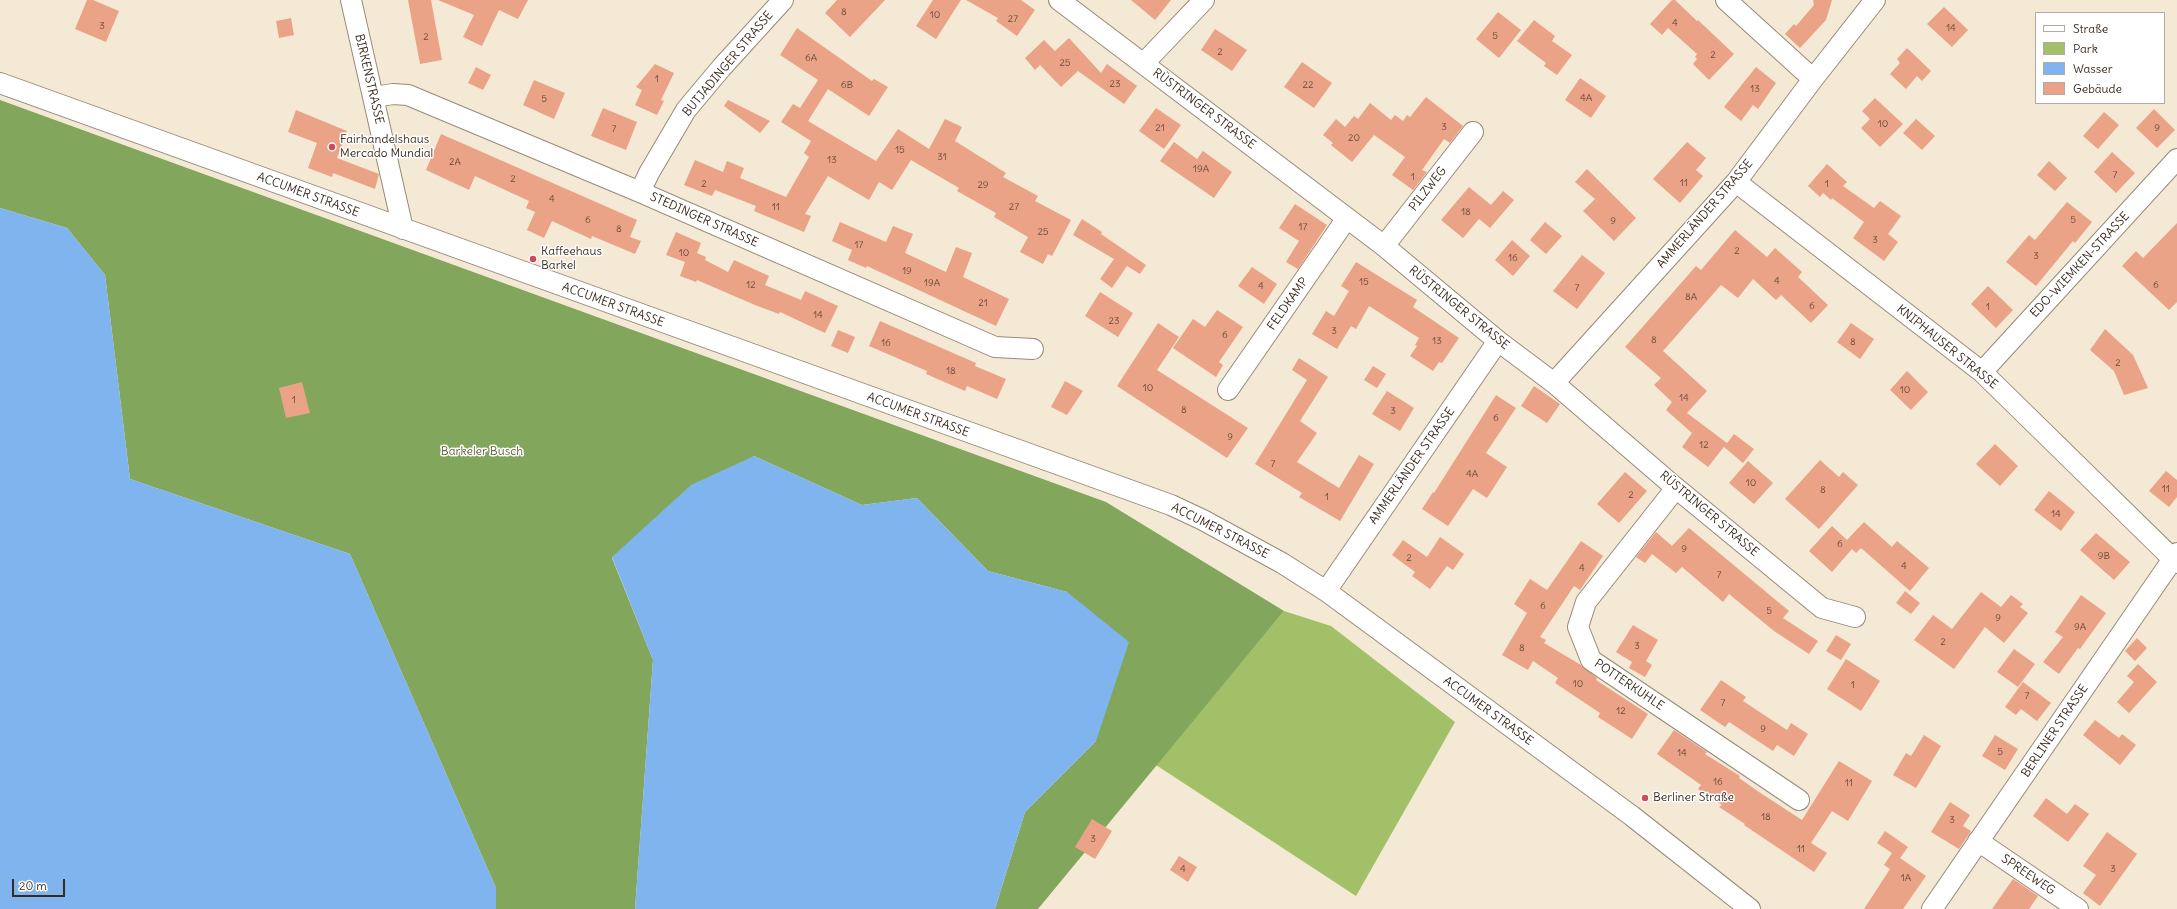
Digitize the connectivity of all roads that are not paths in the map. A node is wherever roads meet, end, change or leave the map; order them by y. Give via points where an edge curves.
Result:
1 (351, 0) edge
2 (783, 0) edge
3 (1059, 0) edge
4 (1204, 0) edge
5 (1726, 0) edge
6 (1875, 0) edge
7 (1144, 63) junction
8 (1813, 79) junction
9 (0, 83) edge
10 (374, 98) junction
11 (1473, 132) dead end
12 (2177, 159) edge
13 (1736, 182) junction
14 (640, 192) junction
15 (1347, 218) junction
16 (403, 229) junction
17 (1384, 246) junction
18 (1498, 341) junction
19 (1033, 349) dead end
20 (1982, 372) junction
21 (1554, 383) junction
22 (1228, 390) dead end
23 (1676, 488) junction
24 (2176, 558) edge
25 (1326, 592) junction
26 (1854, 618) dead end
27 (1799, 800) dead end
28 (1978, 841) junction
29 (1750, 909) edge
30 (1932, 909) edge
31 (2078, 909) edge

1 - 10 street, BIRKENSTRASSE
2 - 14 street, BUTJADINGER STRASSE via 686,110
3 - 7 street, RÜSTRINGER STRASSE
4 - 7 street
5 - 8 street
6 - 8 street, AMMERLÄNDER STRASSE
7 - 15 street, RÜSTRINGER STRASSE
8 - 13 street, AMMERLÄNDER STRASSE
9 - 16 street, ACCUMER STRASSE
10 - 14 street, STEDINGER STRASSE via 393,94 408,95
10 - 16 street, BIRKENSTRASSE
11 - 17 street, PILZWEG
12 - 20 street, EDO-WIEMKEN-STRASSE
13 - 20 street, KNIPHAUSER STRASSE
13 - 21 street, AMMERLÄNDER STRASSE
14 - 19 street, STEDINGER STRASSE via 995,347
15 - 17 street, RÜSTRINGER STRASSE
15 - 22 street, FELDKAMP
16 - 25 street, ACCUMER STRASSE via 1171,505 1230,533
17 - 18 street, RÜSTRINGER STRASSE
18 - 21 street, RÜSTRINGER STRASSE
18 - 25 street, AMMERLÄNDER STRASSE
20 - 24 street, KNIPHAUSER STRASSE
21 - 23 street, RÜSTRINGER STRASSE
23 - 26 street, RÜSTRINGER STRASSE via 1822,608
23 - 27 street, POTTERKUHLE via 1586,602 1578,627 1591,660
24 - 28 street, BERLINER STRASSE
25 - 29 street, ACCUMER STRASSE via 1632,816
28 - 30 street, BERLINER STRASSE
28 - 31 street, SPREEWEG

